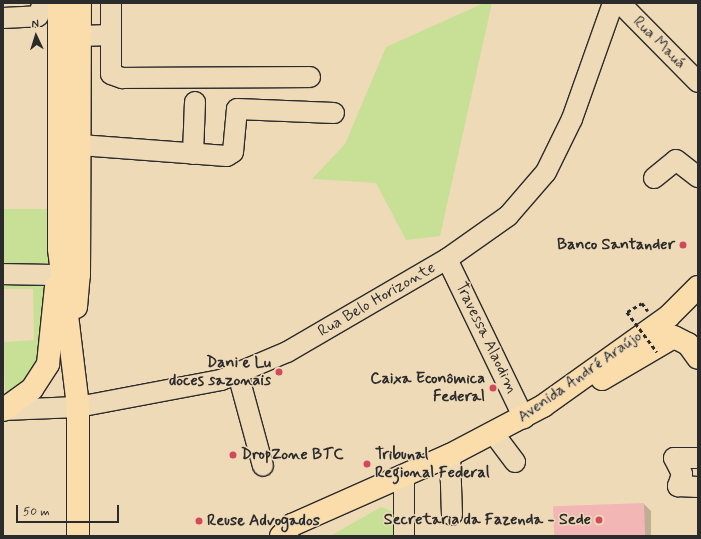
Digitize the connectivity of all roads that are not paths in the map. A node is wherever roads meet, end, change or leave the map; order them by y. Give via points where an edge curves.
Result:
1 (43, 3) edge
2 (59, 3) edge
3 (80, 3) edge
4 (110, 3) edge
5 (613, 3) edge
6 (620, 3) edge
7 (9, 18) edge
8 (111, 35) junction
9 (80, 36) junction
10 (310, 77) dead end
11 (698, 82) edge
12 (195, 102) dead end
13 (334, 113) dead end
14 (80, 145) junction
15 (193, 154) junction
16 (698, 177) edge
17 (654, 178) dead end
18 (59, 249) junction
19 (447, 259) junction
20 (3, 274) edge
21 (57, 275) junction
22 (698, 287) edge
23 (72, 336) junction
24 (698, 358) edge
25 (238, 374) junction
26 (543, 406) junction
27 (78, 407) junction
28 (3, 410) edge
29 (524, 418) junction
30 (494, 434) junction
31 (447, 456) junction
32 (698, 458) edge
33 (515, 462) dead end
34 (263, 466) dead end
35 (404, 475) junction
36 (698, 487) edge
37 (450, 515) dead end
38 (287, 531) edge
39 (78, 536) edge
40 (268, 536) edge
41 (404, 536) edge

1 - 7 street via 38,16
2 - 18 main road
3 - 9 main road
4 - 8 street
5 - 19 street, Rua Belo Horizonte via 572,119 546,172 508,216
6 - 11 street, Rua Mauá
8 - 9 street
8 - 10 street via 111,74 122,78
9 - 14 main road
12 - 15 street
13 - 15 street via 240,108 234,112 230,155
14 - 15 street
14 - 23 main road via 79,275
16 - 17 street via 676,160
18 - 21 main road
18 - 23 main road
19 - 25 street, Rua Belo Horizonte via 287,352
19 - 29 street, Travessa Alaodim
20 - 21 street
21 - 28 main road via 48,364 32,388
22 - 26 main road, Avenida André Araújo via 669,316
23 - 27 main road
24 - 26 main road via 681,339 664,340 582,389
25 - 27 street, Rua Belo Horizonte via 170,392
25 - 34 street
26 - 29 main road, Avenida André Araújo
27 - 28 street, Rua Belo Horizonte
27 - 39 main road
29 - 30 main road, Avenida André Araújo
30 - 31 main road, Avenida André Araújo
30 - 33 street
31 - 35 main road, Avenida André Araújo
31 - 37 street
32 - 36 street via 674,458 682,474 678,486
35 - 38 main road, Avenida André Araújo
35 - 41 street
38 - 40 main road, Avenida André Araújo

